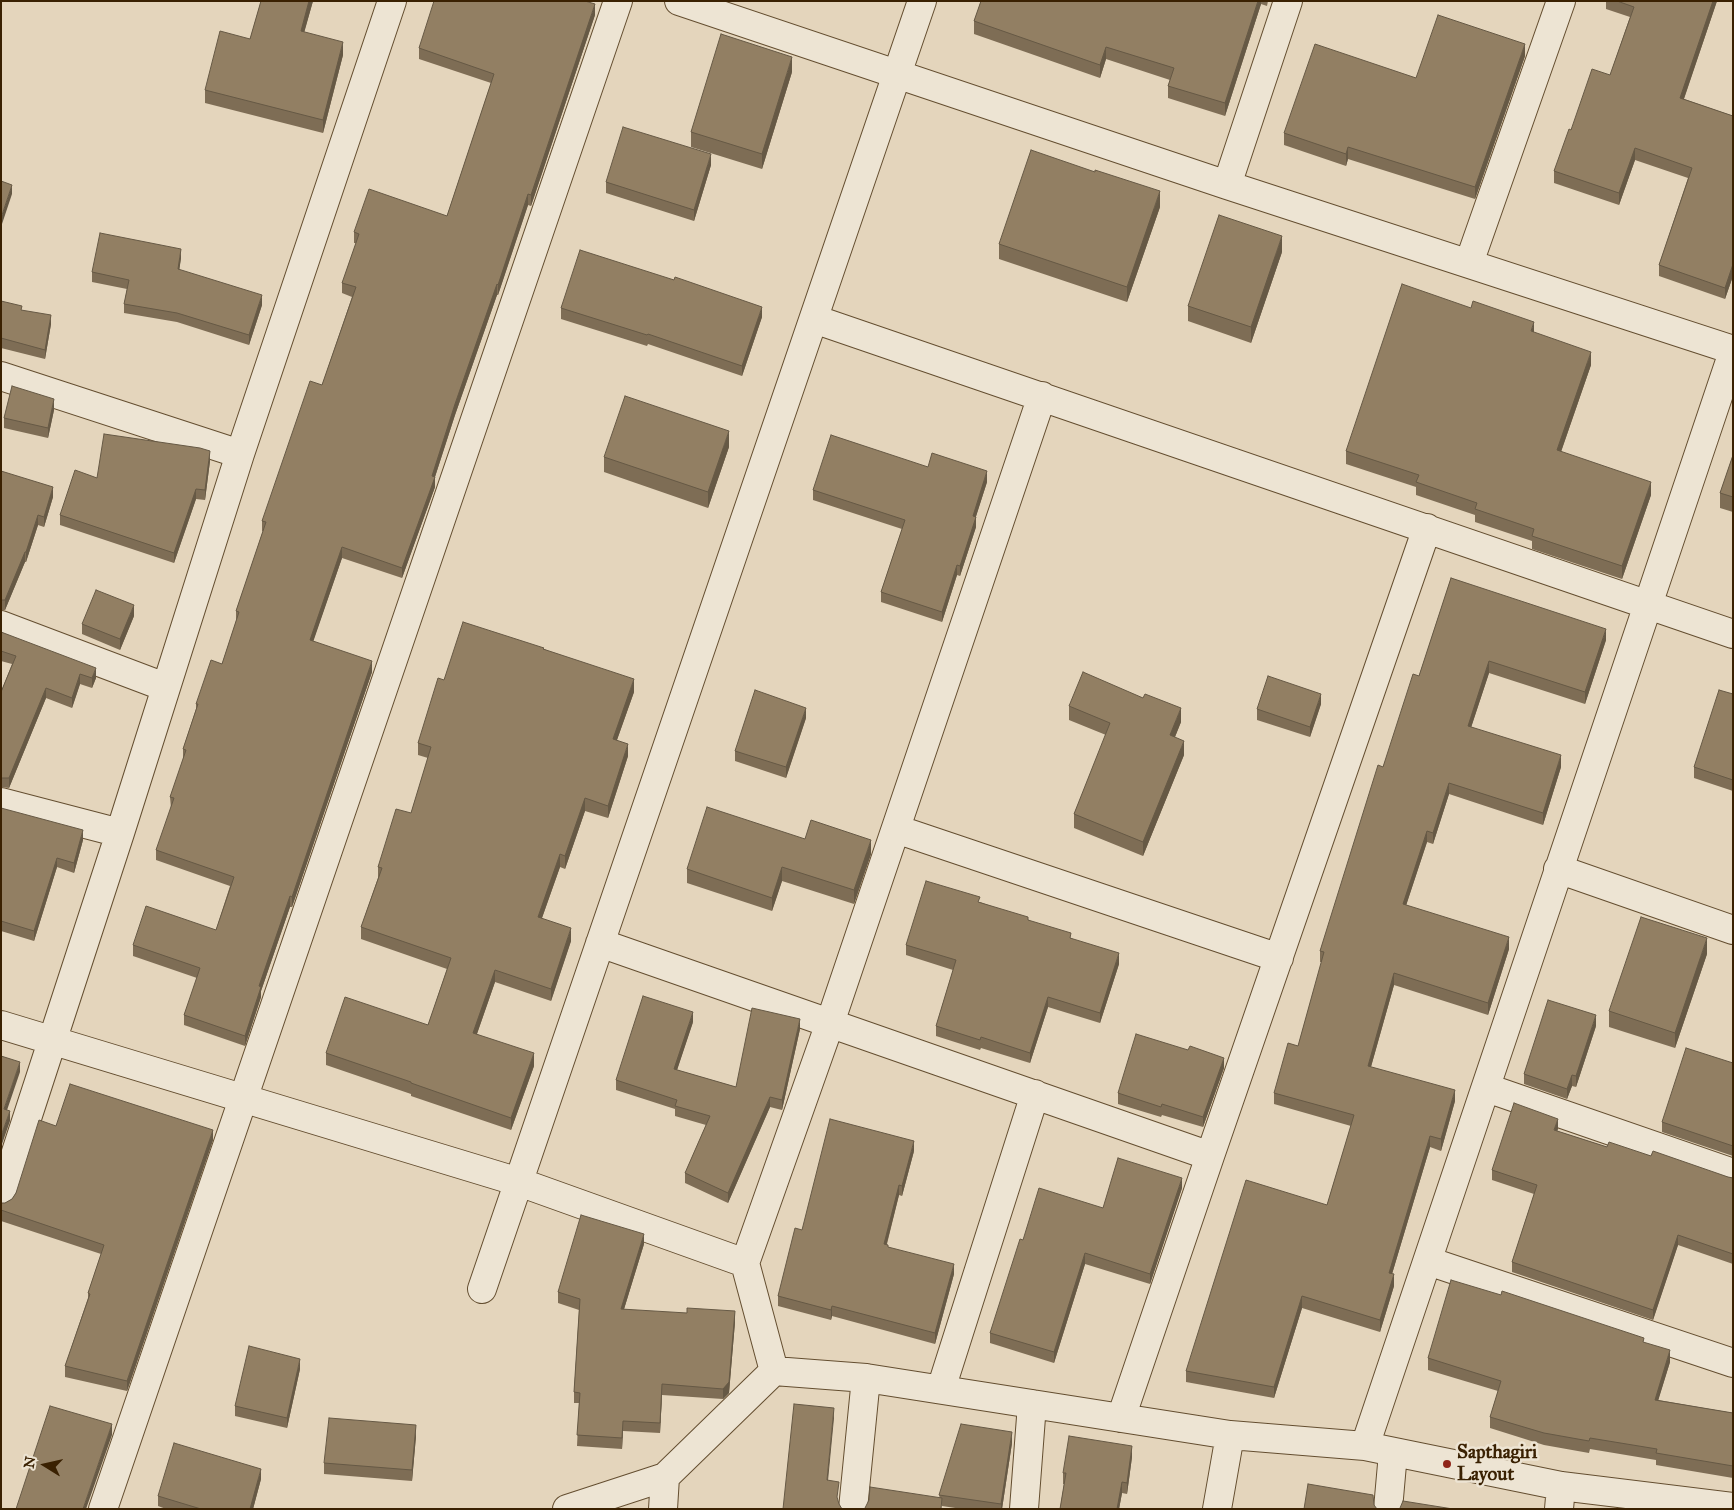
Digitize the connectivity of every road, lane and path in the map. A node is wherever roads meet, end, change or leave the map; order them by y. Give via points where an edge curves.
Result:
1 (392, 1) edge
2 (618, 1) edge
3 (679, 1) edge
4 (922, 1) edge
5 (1288, 1) edge
6 (1561, 1) edge
7 (897, 74) junction
8 (1227, 185) junction
9 (1469, 263) junction
10 (814, 318) junction
11 (1733, 351) edge
12 (1, 376) edge
13 (1042, 396) junction
14 (240, 454) junction
15 (1428, 528) junction
16 (1648, 604) junction
17 (1, 625) edge
18 (1733, 634) edge
19 (165, 687) junction
20 (1, 802) edge
21 (896, 829) junction
22 (120, 833) junction
23 (1558, 869) junction
24 (1733, 930) edge
25 (600, 943) junction
26 (1279, 958) junction
27 (830, 1023) junction
28 (1, 1025) edge
29 (53, 1040) junction
30 (1487, 1088) junction
31 (1035, 1094) junction
32 (243, 1098) junction
33 (1210, 1156) junction
34 (1733, 1173) edge
35 (519, 1182) junction
36 (1, 1198) edge
37 (1428, 1261) junction
38 (746, 1263) junction
39 (482, 1289) dead end
40 (1733, 1363) edge
41 (774, 1371) junction
42 (866, 1378) junction
43 (941, 1390) junction
44 (1032, 1404) junction
45 (1121, 1418) junction
46 (1230, 1435) junction
47 (1365, 1446) junction
48 (1393, 1453) junction
49 (665, 1477) junction
50 (1560, 1498) edge
51 (1733, 1506) edge
52 (103, 1509) edge
53 (567, 1509) edge
54 (663, 1509) edge
55 (853, 1509) edge
56 (1024, 1509) edge
57 (1217, 1509) edge
58 (1388, 1509) edge

1 - 14 street
2 - 32 street
3 - 7 street
4 - 7 street
5 - 8 street
6 - 9 street
7 - 8 street
7 - 10 street
8 - 9 street
9 - 11 street
10 - 13 street
10 - 25 street
11 - 16 street
12 - 14 street
13 - 15 street
13 - 21 street
14 - 19 street
15 - 16 street
15 - 26 street
16 - 18 street
16 - 23 street
17 - 19 street
19 - 22 street
20 - 22 street
21 - 26 street
21 - 27 street
22 - 29 street
23 - 24 street
23 - 30 street
25 - 27 street
25 - 35 street
26 - 33 street
27 - 31 street
27 - 38 street
28 - 29 street
29 - 32 street
29 - 36 street
30 - 34 street
30 - 37 street
31 - 33 street
31 - 43 street
32 - 35 street
32 - 52 street
33 - 45 street
35 - 38 street
35 - 39 street
37 - 40 street
37 - 47 street
38 - 41 street
41 - 42 street
41 - 49 street
42 - 43 street
42 - 55 street
43 - 44 street
44 - 45 street
44 - 56 street
45 - 46 street
46 - 47 street
46 - 57 street
47 - 48 street
48 - 50 street
48 - 58 street
49 - 53 street
49 - 54 street
50 - 51 street

